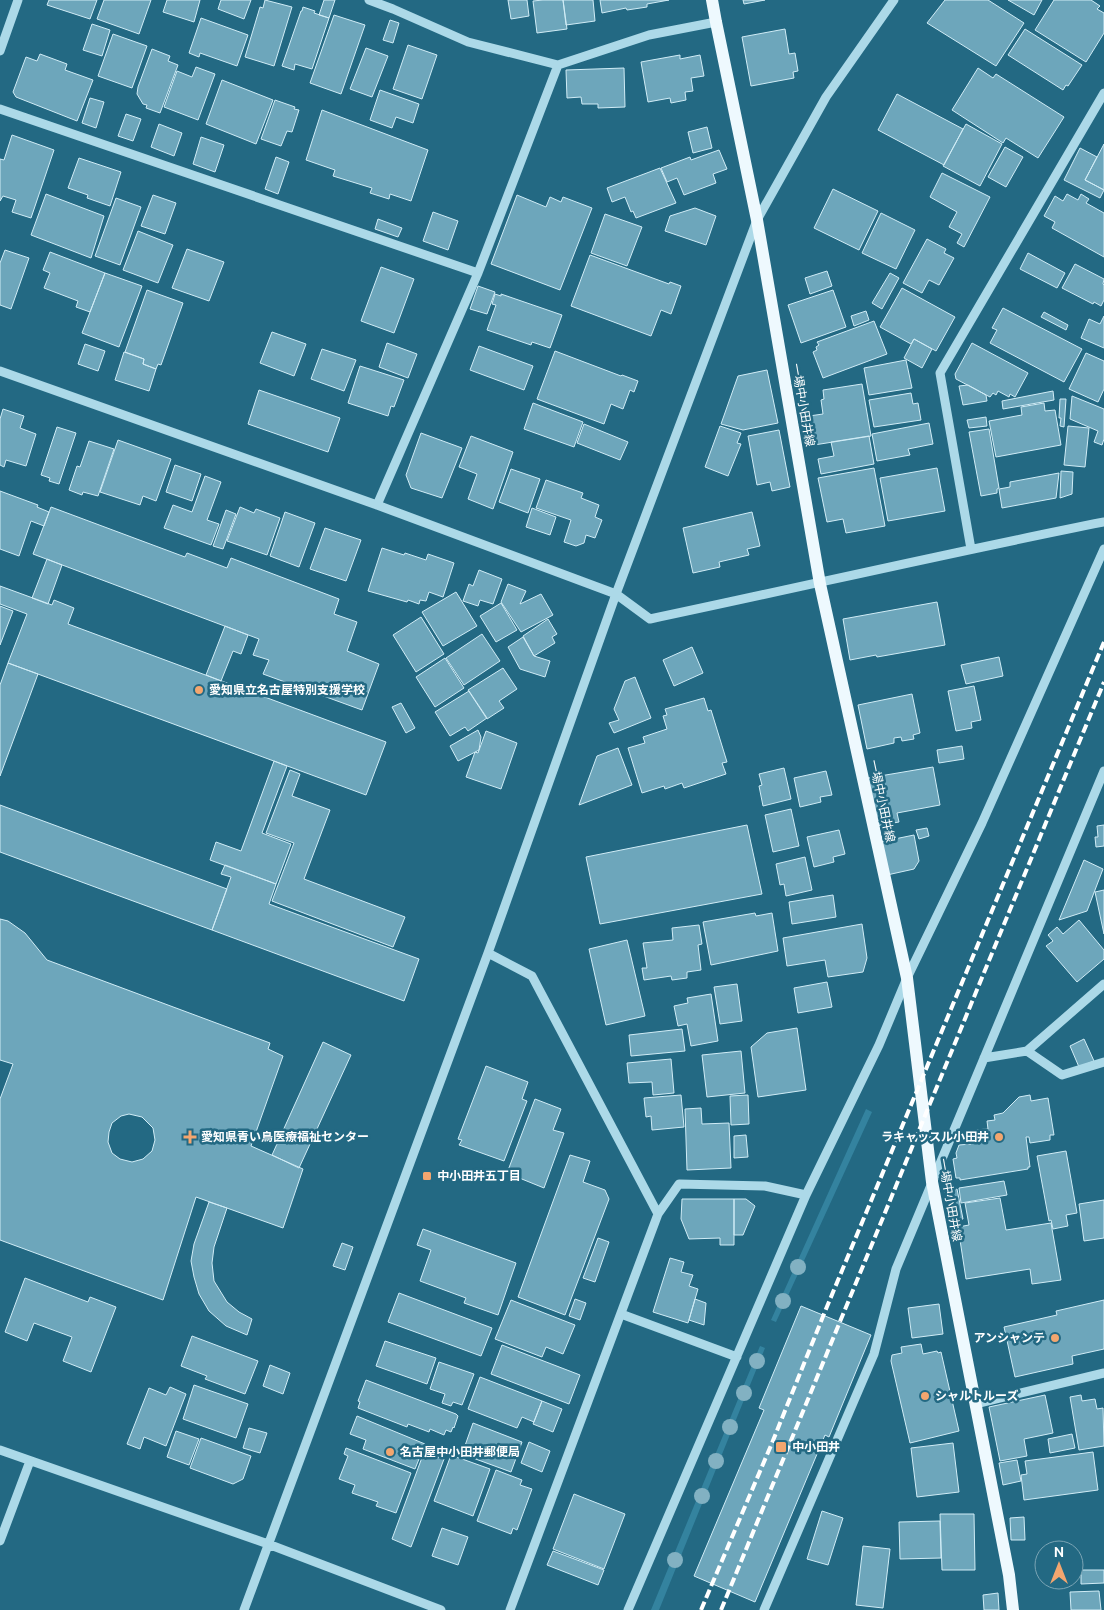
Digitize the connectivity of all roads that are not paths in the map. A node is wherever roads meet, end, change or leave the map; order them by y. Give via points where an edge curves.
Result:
1 (18, 0) edge
2 (369, 0) edge
3 (712, 0) edge
4 (894, 0) edge
5 (393, 4) edge
6 (716, 22) junction
7 (0, 51) edge
8 (558, 64) junction
9 (1104, 94) edge
10 (0, 109) edge
11 (757, 220) junction
12 (478, 272) junction
13 (0, 371) edge
14 (377, 506) junction
15 (1104, 522) edge
16 (971, 549) junction
17 (1104, 549) edge
18 (820, 584) junction
19 (616, 594) junction
20 (1104, 771) edge
21 (488, 953) junction
22 (907, 978) junction
23 (1104, 984) edge
24 (1027, 1051) junction
25 (984, 1058) junction
26 (1104, 1062) edge
27 (932, 1182) junction
28 (806, 1195) junction
29 (658, 1214) junction
30 (621, 1314) junction
31 (737, 1357) junction
32 (1104, 1373) edge
33 (975, 1404) junction
34 (0, 1450) edge
35 (30, 1462) junction
36 (0, 1541) edge
37 (268, 1544) junction
38 (244, 1610) edge
39 (441, 1610) edge
40 (510, 1610) edge
41 (628, 1610) edge
42 (764, 1610) edge
43 (1013, 1610) edge

1 - 7 street
2 - 5 street
3 - 6 main road, 一場中小田井線
4 - 11 street via 826,97
5 - 8 street via 468,42
6 - 8 street via 649,35
6 - 11 main road, 一場中小田井線
8 - 12 street
9 - 16 street via 940,373
10 - 12 street
11 - 18 main road, 一場中小田井線
11 - 19 street
12 - 14 street
13 - 14 street
14 - 19 street
15 - 16 street
16 - 18 street
17 - 22 street via 982,824
18 - 19 street via 650,619
18 - 22 main road, 一場中小田井線
19 - 21 street
20 - 25 street
21 - 29 street via 532,976
21 - 37 street
22 - 27 main road, 一場中小田井線
22 - 28 street
23 - 24 street
24 - 25 street
24 - 26 street via 1062,1075
25 - 27 street
27 - 33 main road, 一場中小田井線
27 - 42 street via 896,1269 874,1354
28 - 29 street via 765,1186 679,1184
28 - 31 street
29 - 30 street
30 - 31 street
30 - 40 street
31 - 41 street
32 - 33 street
33 - 43 main road, 一場中小田井線
34 - 35 street
35 - 36 street
35 - 37 street
37 - 38 street
37 - 39 street

